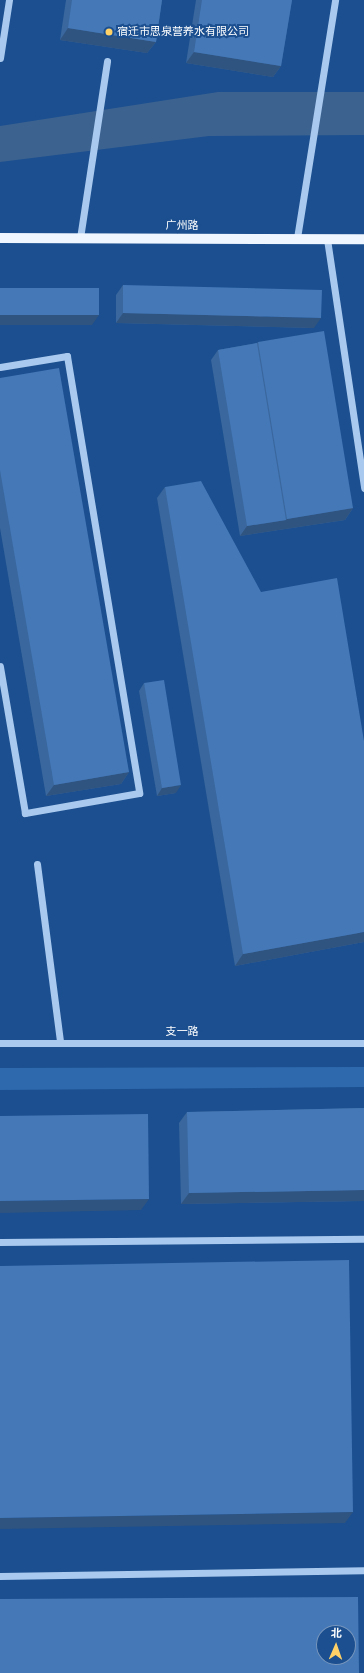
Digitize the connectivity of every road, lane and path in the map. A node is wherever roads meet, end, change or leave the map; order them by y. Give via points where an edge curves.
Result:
1 (9, 0) edge
2 (335, 0) edge
3 (0, 58) edge
4 (107, 61) dead end
5 (0, 238) edge
6 (80, 238) junction
7 (297, 238) junction
8 (327, 238) junction
9 (364, 239) edge
10 (0, 367) edge
11 (364, 488) edge
12 (0, 666) edge
13 (36, 864) dead end
14 (60, 1042) junction
15 (0, 1043) edge
16 (364, 1043) edge
17 (364, 1239) edge
18 (0, 1242) edge
19 (364, 1570) edge
20 (0, 1576) edge

1 - 3 street
2 - 7 street
4 - 6 street
5 - 6 main road, 广州路
6 - 7 main road, 广州路
7 - 8 main road, 广州路
8 - 9 main road, 广州路
8 - 11 street
10 - 12 street via 67,356 140,793 25,813
13 - 14 street
14 - 15 street, 支一路
14 - 16 street, 支一路
17 - 18 street
19 - 20 street

